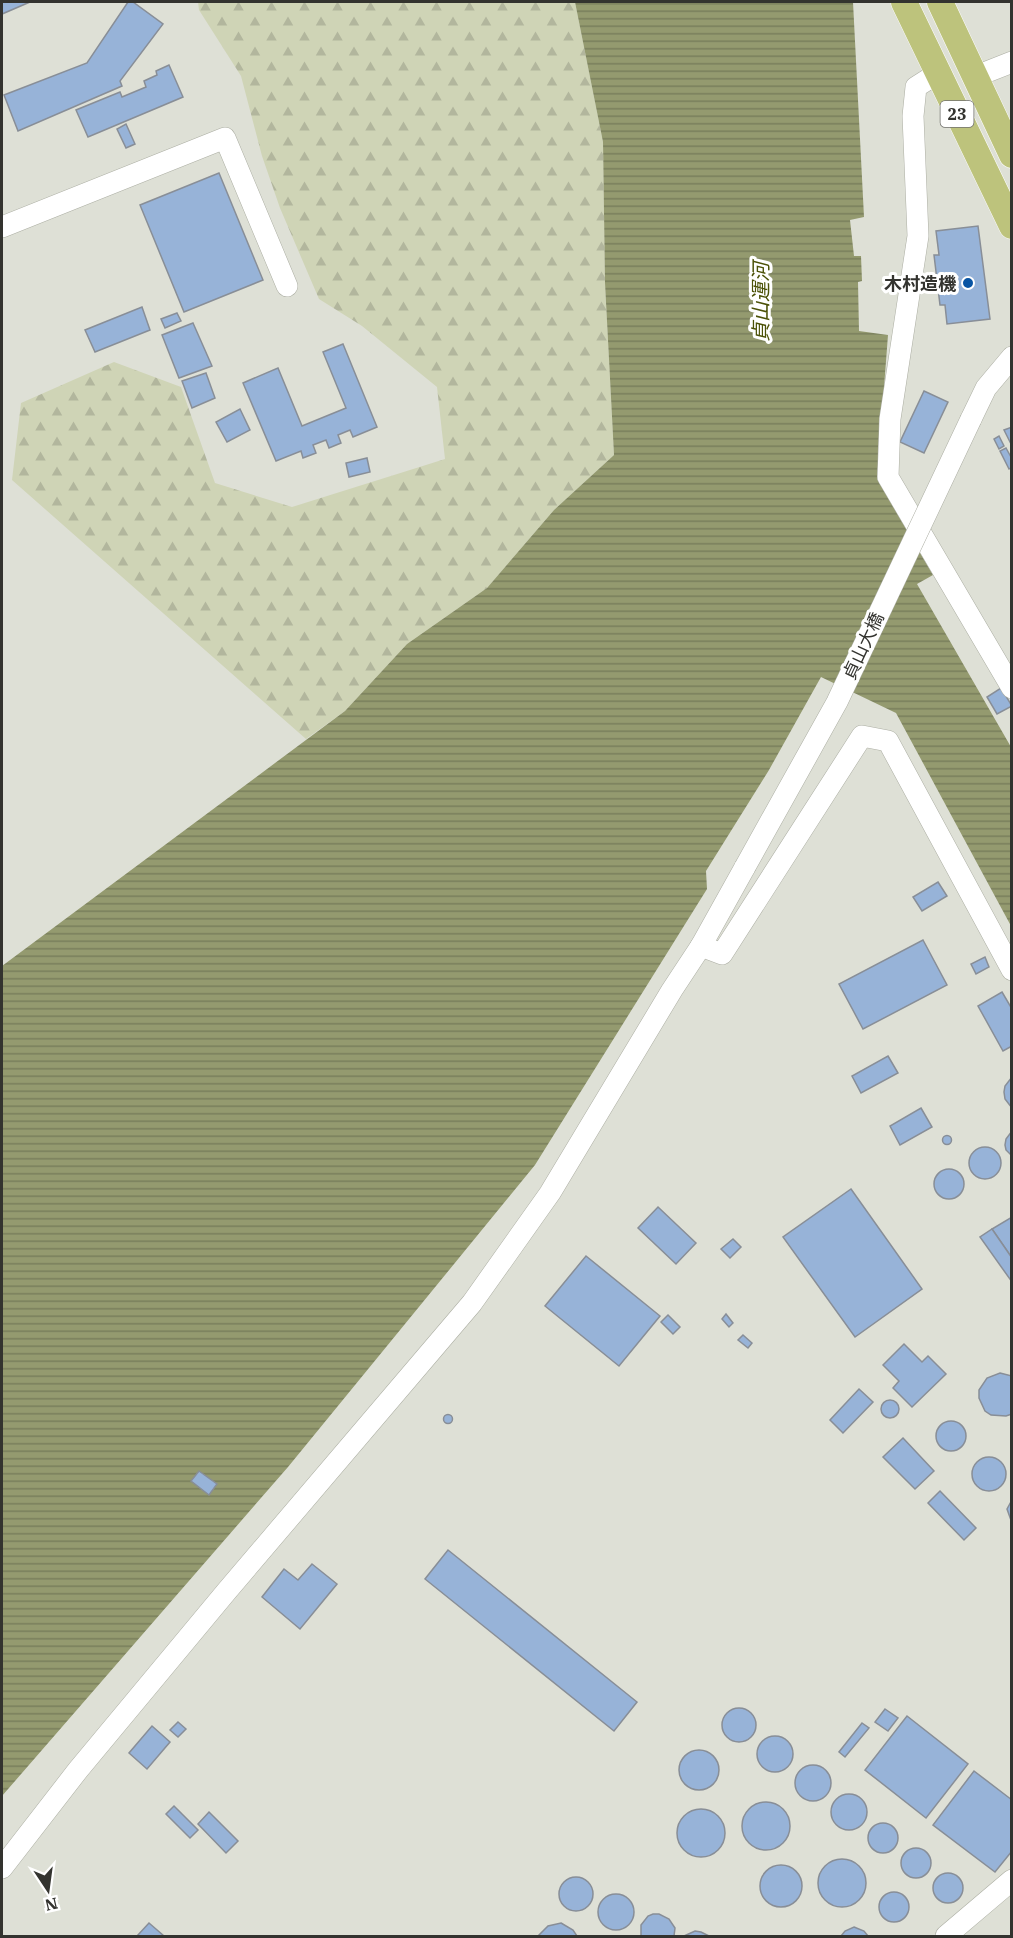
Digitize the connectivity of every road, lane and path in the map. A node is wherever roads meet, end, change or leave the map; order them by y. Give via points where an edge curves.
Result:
1 (904, 2) edge
2 (940, 2) edge
3 (1011, 62) edge
4 (938, 73) junction
5 (974, 77) junction
6 (1011, 155) edge
7 (1011, 226) edge
8 (2, 227) edge
9 (287, 285) dead end
10 (1011, 357) edge
11 (1011, 688) edge
12 (701, 946) junction
13 (1011, 970) edge
14 (2, 1868) edge
15 (1011, 1880) edge
16 (946, 1936) edge

1 - 4 main road, 23
2 - 5 main road, 23
3 - 5 street
4 - 7 main road, 23
4 - 11 street via 916,87 913,116 918,236 890,419 888,477
5 - 6 main road, 23
8 - 9 street via 225,138
10 - 12 street, 貞山大橋, bridge via 986,388 837,702
12 - 13 street via 722,954 862,736 888,741
12 - 14 street, 貞山大橋 via 550,1193 472,1303 85,1761
15 - 16 street

